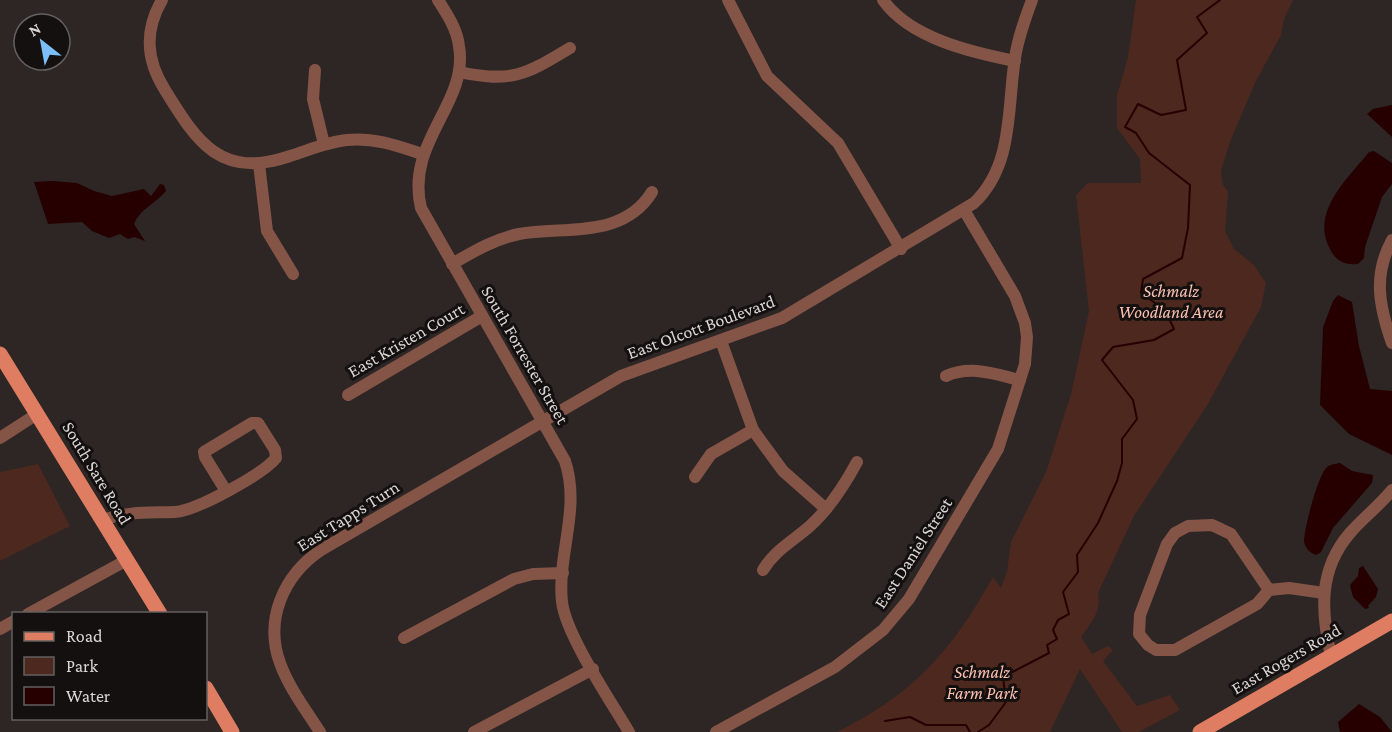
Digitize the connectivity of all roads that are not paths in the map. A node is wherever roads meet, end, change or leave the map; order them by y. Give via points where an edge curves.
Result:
1 (162, 0) edge
2 (438, 0) edge
3 (728, 0) edge
4 (883, 0) edge
5 (1032, 0) edge
6 (570, 48) dead end
7 (1015, 61) junction
8 (315, 70) dead end
9 (459, 72) junction
10 (324, 144) junction
11 (422, 154) junction
12 (259, 164) junction
13 (652, 192) dead end
14 (964, 210) junction
15 (1392, 240) edge
16 (901, 249) junction
17 (452, 264) junction
18 (293, 274) dead end
19 (482, 316) junction
20 (721, 340) junction
21 (1392, 343) edge
22 (0, 354) edge
23 (946, 376) dead end
24 (1020, 380) junction
25 (348, 394) dead end
26 (37, 414) junction
27 (542, 421) junction
28 (753, 430) junction
29 (0, 438) edge
30 (857, 462) dead end
31 (695, 477) dead end
32 (226, 490) junction
33 (1392, 490) edge
34 (826, 509) junction
35 (102, 520) junction
36 (127, 560) junction
37 (763, 570) dead end
38 (563, 573) junction
39 (1269, 590) junction
40 (1324, 593) junction
41 (32, 612) edge
42 (159, 612) edge
43 (1392, 621) edge
44 (404, 638) dead end
45 (1331, 656) junction
46 (593, 669) junction
47 (207, 690) edge
48 (232, 732) edge
49 (320, 732) edge
50 (474, 732) edge
51 (628, 732) edge
52 (716, 732) edge
53 (1200, 732) edge

1 - 12 street via 152,19 148,42 162,85 203,145 224,158
2 - 9 street, South Forrester Street via 457,35
3 - 16 street via 760,66 777,87 838,143
4 - 7 street via 914,28
5 - 7 street, East Olcott Boulevard
6 - 9 street via 530,71 510,77
7 - 14 street, East Olcott Boulevard via 1000,166 979,198
8 - 10 street via 314,99
9 - 11 street, South Forrester Street
10 - 11 street via 369,140
10 - 12 street
11 - 17 street, South Forrester Street via 417,177 421,208
12 - 18 street via 267,231
13 - 17 street via 639,209 609,225 508,237
14 - 16 street, East Olcott Boulevard
14 - 24 street, East Daniel Street via 1021,309 1027,337
15 - 21 street via 1378,277
16 - 20 street, East Olcott Boulevard via 782,318
17 - 19 street, South Forrester Street
19 - 25 street, East Kristen Court
19 - 27 street, South Forrester Street
20 - 27 street, East Olcott Boulevard via 621,376
20 - 28 street
22 - 26 main road, South Sare Road
23 - 24 street via 970,369
24 - 52 street, East Daniel Street via 998,449 896,617 868,644 835,667
26 - 29 street
26 - 35 main road, South Sare Road
27 - 38 street, South Forrester Street via 565,461 572,486
27 - 49 street, East Tapps Turn via 321,550 293,575 274,621 276,650 288,679
28 - 31 street via 711,454
28 - 34 street via 783,471
30 - 34 street
32 - 32 street via 276,458 258,423 204,452
32 - 35 street via 188,510 126,512
33 - 40 street via 1342,544 1328,571
34 - 37 street via 812,525 773,554
35 - 36 main road, South Sare Road
36 - 41 street
36 - 42 main road, South Sare Road
38 - 44 street via 533,573 514,579
38 - 46 street, South Forrester Street via 565,613
39 - 39 street via 1231,534 1212,525 1188,526 1175,533 1167,544 1140,615 1139,634 1156,650 1175,650 1257,604
39 - 40 street via 1289,588
40 - 45 street via 1322,616
43 - 45 main road, East Rogers Road
45 - 53 main road, East Rogers Road
46 - 50 street
46 - 51 street, South Forrester Street
47 - 48 main road

